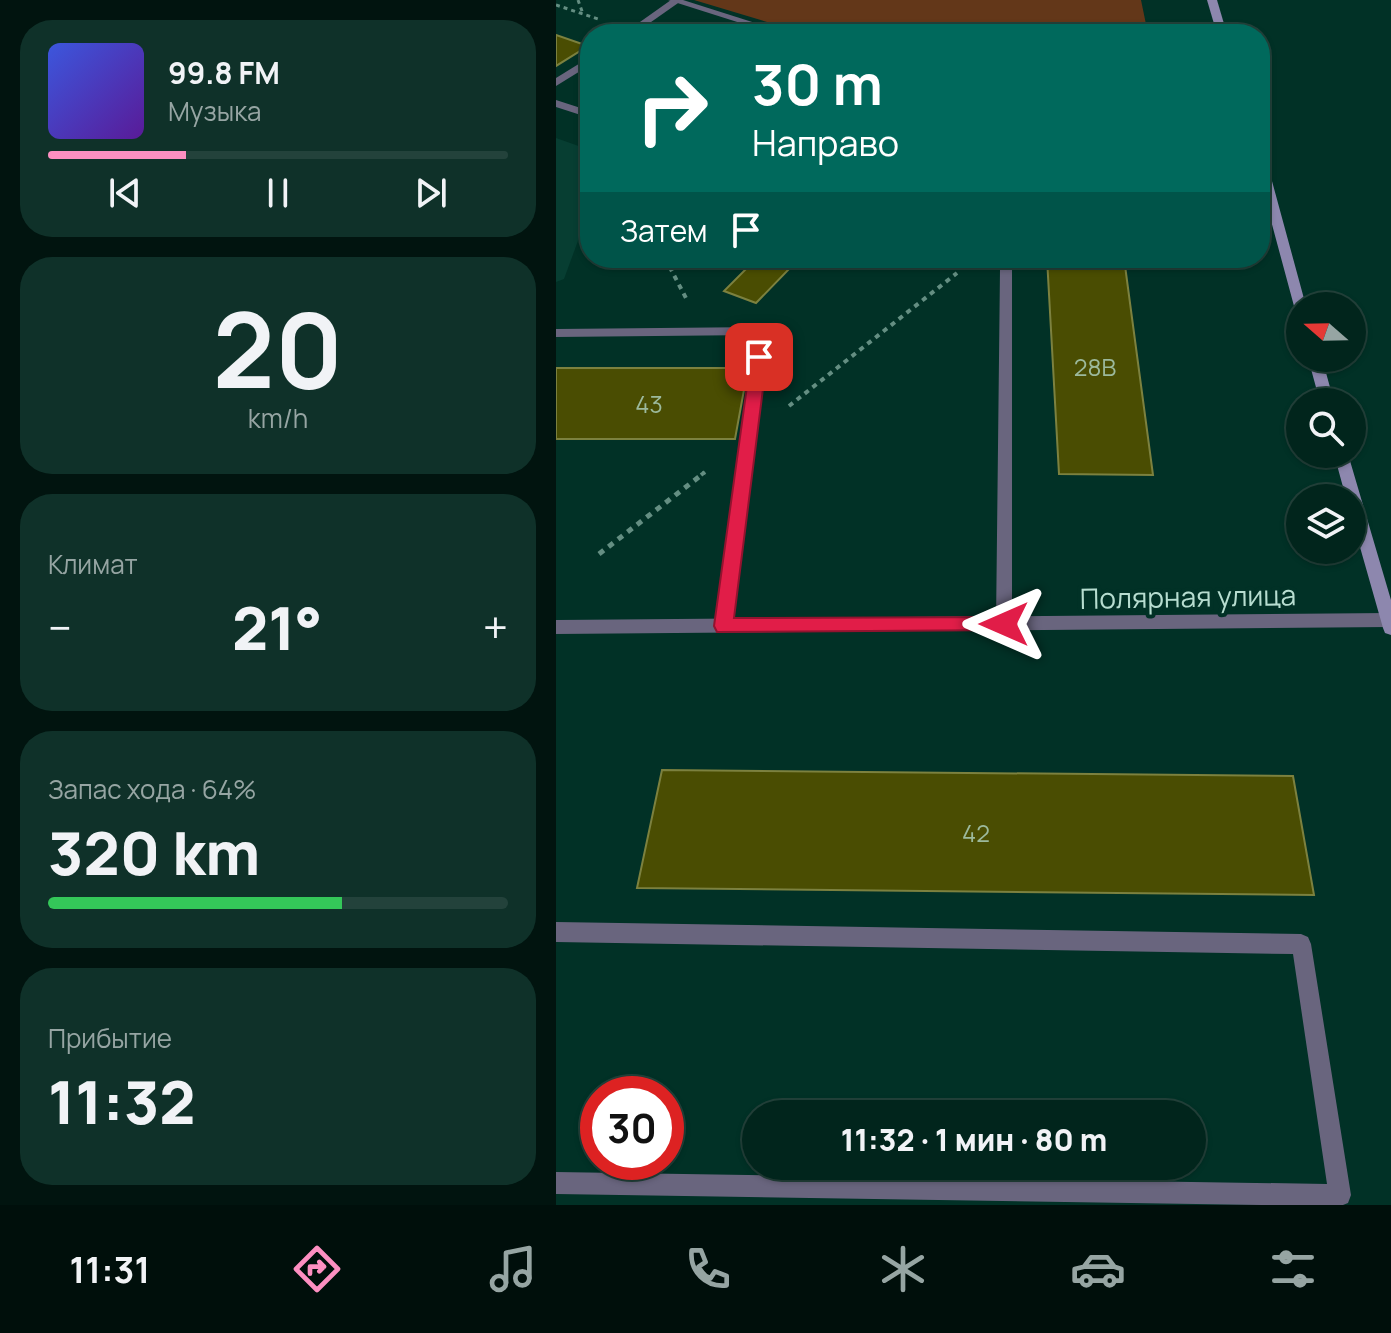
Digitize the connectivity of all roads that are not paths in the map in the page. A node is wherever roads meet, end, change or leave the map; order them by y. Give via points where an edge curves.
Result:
1 (674, 0) edge
2 (1212, 0) edge
3 (642, 24) edge
4 (752, 24) edge
5 (1219, 24) edge
6 (580, 67) edge
7 (556, 83) edge
8 (556, 103) edge
9 (580, 111) edge
10 (1270, 202) edge
11 (1006, 268) edge
12 (1296, 292) edge
13 (556, 333) edge
14 (1345, 468) edge
15 (1390, 623) edge
16 (1004, 624) junction
17 (724, 626) junction
18 (556, 627) edge
19 (556, 932) edge
20 (556, 1183) edge

1 - 3 street
1 - 4 street
2 - 5 main road
6 - 7 street
8 - 9 street
10 - 12 main road
11 - 16 street
13 - 17 street via 763,331
14 - 15 main road
15 - 16 street, Полярная улица
16 - 17 street, Полярная улица
17 - 18 street, Полярная улица
19 - 20 street via 1301,944 1340,1195

